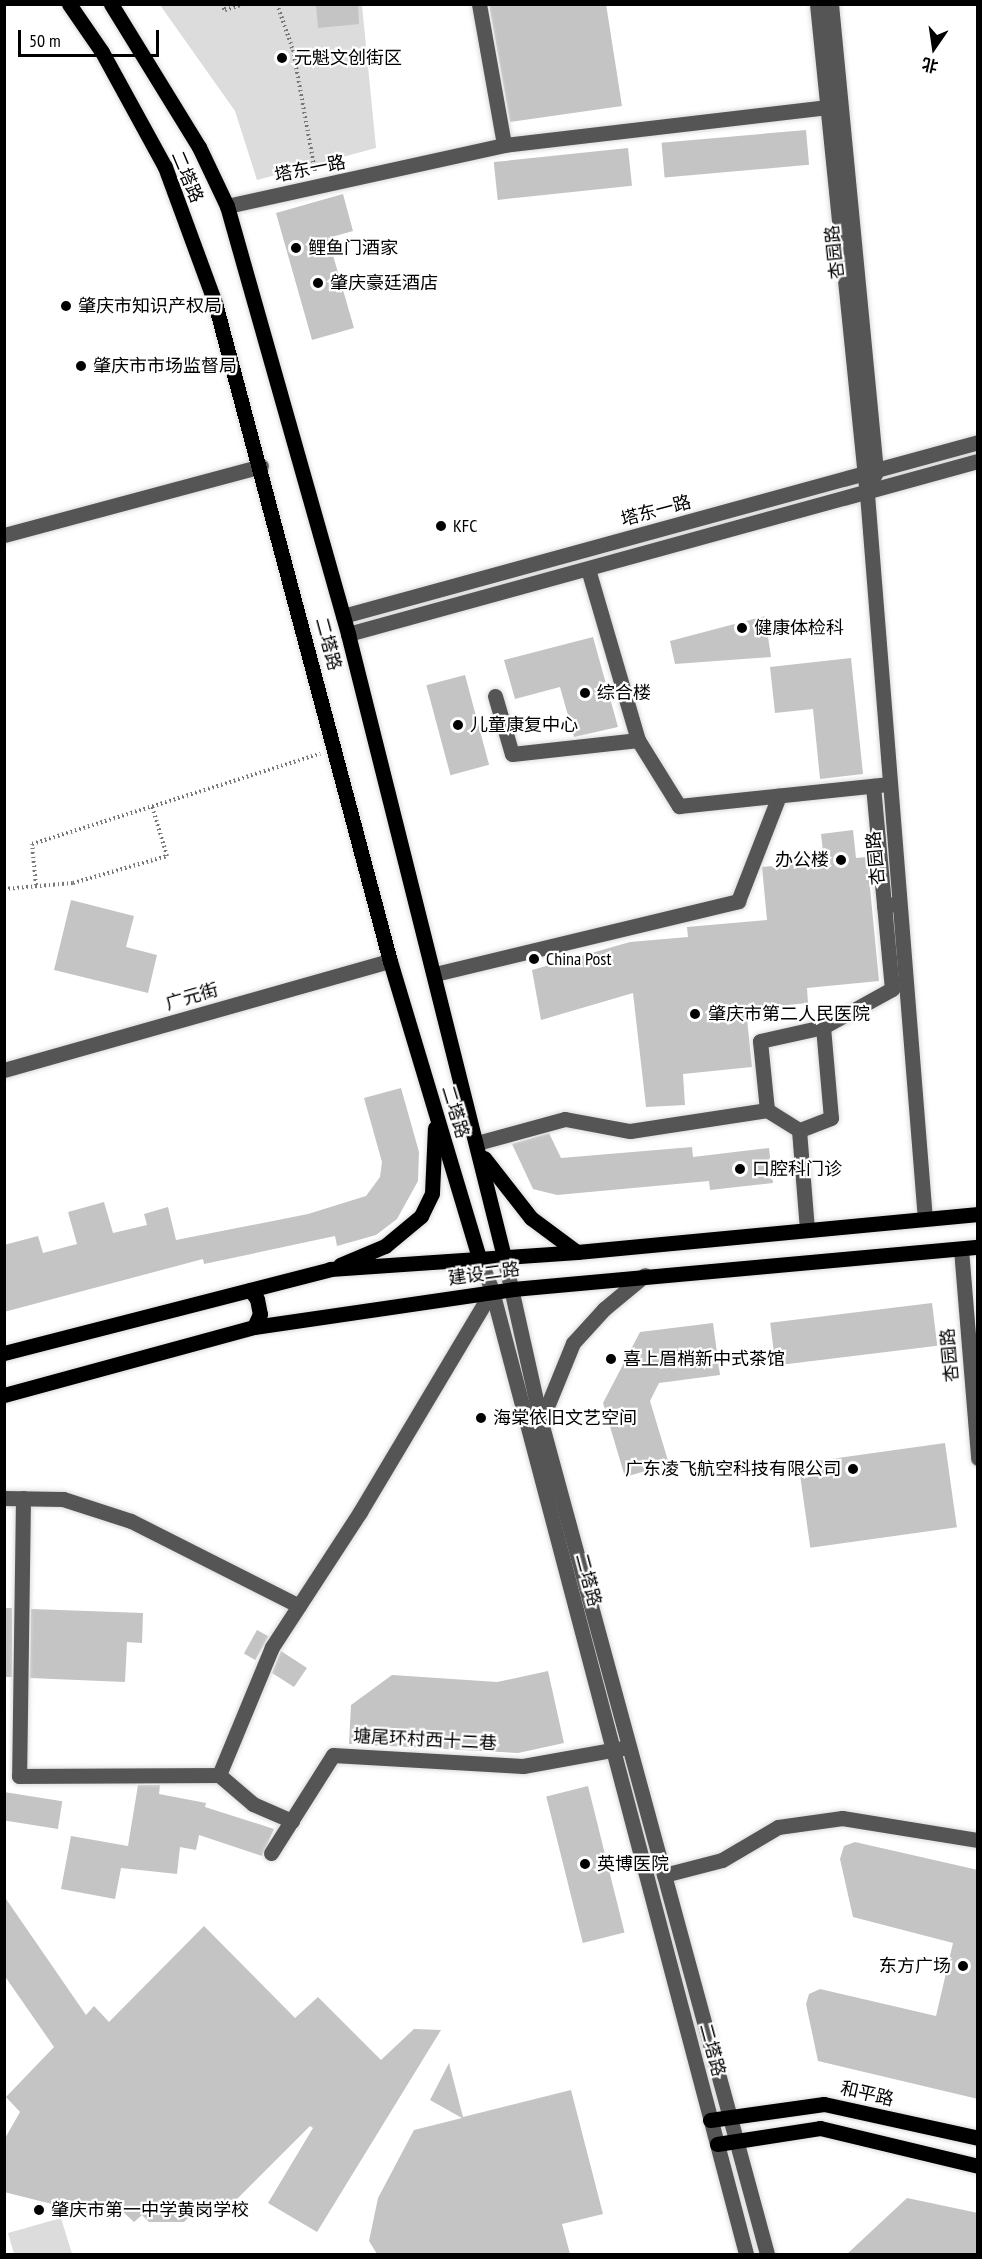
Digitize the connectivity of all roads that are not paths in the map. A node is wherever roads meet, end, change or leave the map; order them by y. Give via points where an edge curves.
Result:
1 (69, 4) edge
2 (111, 4) edge
3 (479, 4) edge
4 (817, 4) edge
5 (831, 4) edge
6 (827, 108) junction
7 (504, 145) junction
8 (227, 206) junction
9 (978, 442) edge
10 (978, 461) edge
11 (261, 466) junction
12 (870, 473) junction
13 (867, 494) junction
14 (4, 535) edge
15 (588, 569) junction
16 (343, 616) junction
17 (348, 634) junction
18 (495, 696) dead end
19 (638, 740) junction
20 (890, 784) junction
21 (873, 786) junction
22 (779, 796) junction
23 (892, 905) junction
24 (390, 961) junction
25 (435, 975) junction
26 (823, 1027) junction
27 (4, 1070) edge
28 (767, 1110) junction
29 (435, 1116) junction
30 (799, 1130) junction
31 (479, 1148) junction
32 (978, 1214) edge
33 (925, 1219) junction
34 (807, 1230) junction
35 (978, 1247) edge
36 (961, 1249) junction
37 (577, 1252) junction
38 (504, 1257) junction
39 (479, 1258) junction
40 (330, 1269) junction
41 (645, 1275) junction
42 (513, 1289) junction
43 (250, 1290) junction
44 (492, 1291) junction
45 (254, 1327) junction
46 (4, 1353) edge
47 (4, 1395) edge
48 (541, 1422) junction
49 (978, 1458) edge
50 (4, 1498) edge
51 (23, 1498) junction
52 (299, 1606) junction
53 (630, 1747) junction
54 (613, 1750) junction
55 (219, 1775) junction
56 (292, 1821) junction
57 (978, 1840) edge
58 (271, 1853) dead end
59 (664, 1875) junction
60 (730, 2117) junction
61 (710, 2120) junction
62 (978, 2138) edge
63 (736, 2139) junction
64 (717, 2144) junction
65 (978, 2166) edge
66 (746, 2254) edge
67 (767, 2254) edge

1 - 11 main road, 二塔路 via 102,52 165,167 215,303
2 - 8 main road, 二塔路 via 199,147
3 - 7 street
4 - 6 street, 杏园路
5 - 12 street, 杏园路
6 - 7 street, 塔东一路
6 - 12 street, 杏园路
7 - 8 street, 塔东一路
8 - 16 main road, 二塔路
9 - 12 street, 塔东一路
10 - 13 street
11 - 14 street
11 - 24 main road, 二塔路
12 - 13 street, 杏园路
12 - 16 street, 塔东一路
13 - 15 street
13 - 20 street, 杏园路
15 - 17 street
15 - 19 street
16 - 17 main road, 二塔路
17 - 25 main road, 二塔路
18 - 19 street via 512,754
19 - 22 street via 679,806
20 - 21 street
20 - 23 street, 杏园路
21 - 22 street
21 - 23 street
22 - 25 street via 738,901
23 - 26 street via 892,989
23 - 33 street, 杏园路
24 - 27 street, 广元街
24 - 29 main road, 二塔路
25 - 31 main road, 二塔路
26 - 28 street via 760,1041
26 - 30 street via 831,1119
28 - 30 street
28 - 31 street via 630,1131 565,1119
29 - 39 main road, 二塔路
29 - 40 main road via 432,1193 421,1216 385,1246
30 - 34 street
31 - 37 main road via 531,1218
31 - 38 main road, 二塔路
32 - 33 main road, 建设二路
33 - 34 main road, 建设二路
34 - 37 main road, 建设二路
35 - 36 main road, 建设二路
36 - 41 main road, 建设二路
36 - 49 street, 杏园路
37 - 38 main road, 建设二路
38 - 39 main road, 建设二路
38 - 42 street, 二塔路
39 - 40 main road, 建设二路
39 - 44 street, 二塔路
40 - 43 main road, 建设二路
41 - 42 main road, 建设二路
41 - 48 street via 604,1309 573,1343
42 - 44 main road, 建设二路
42 - 48 street, 二塔路
43 - 45 main road via 260,1314
43 - 46 main road, 建设二路
44 - 45 main road, 建设二路
44 - 52 street
44 - 54 street, 二塔路
45 - 47 main road, 建设二路
48 - 53 street, 二塔路
50 - 51 street
51 - 52 street via 63,1499 131,1521
51 - 55 street via 19,1776
52 - 55 street via 272,1647
53 - 54 street, 塘尾环村西十二巷
53 - 59 street, 二塔路
54 - 56 street, 塘尾环村西十二巷 via 523,1766 333,1755
54 - 61 street, 二塔路
55 - 56 street via 253,1804
56 - 58 street, 塘尾环村西十二巷
57 - 59 street via 842,1818 778,1827 722,1860
59 - 60 street, 二塔路
60 - 61 main road, 和平路
60 - 62 main road, 和平路 via 824,2104
60 - 63 street, 二塔路
61 - 64 street, 二塔路
63 - 64 main road
63 - 65 main road via 820,2128
63 - 67 street, 二塔路
64 - 66 street, 二塔路

